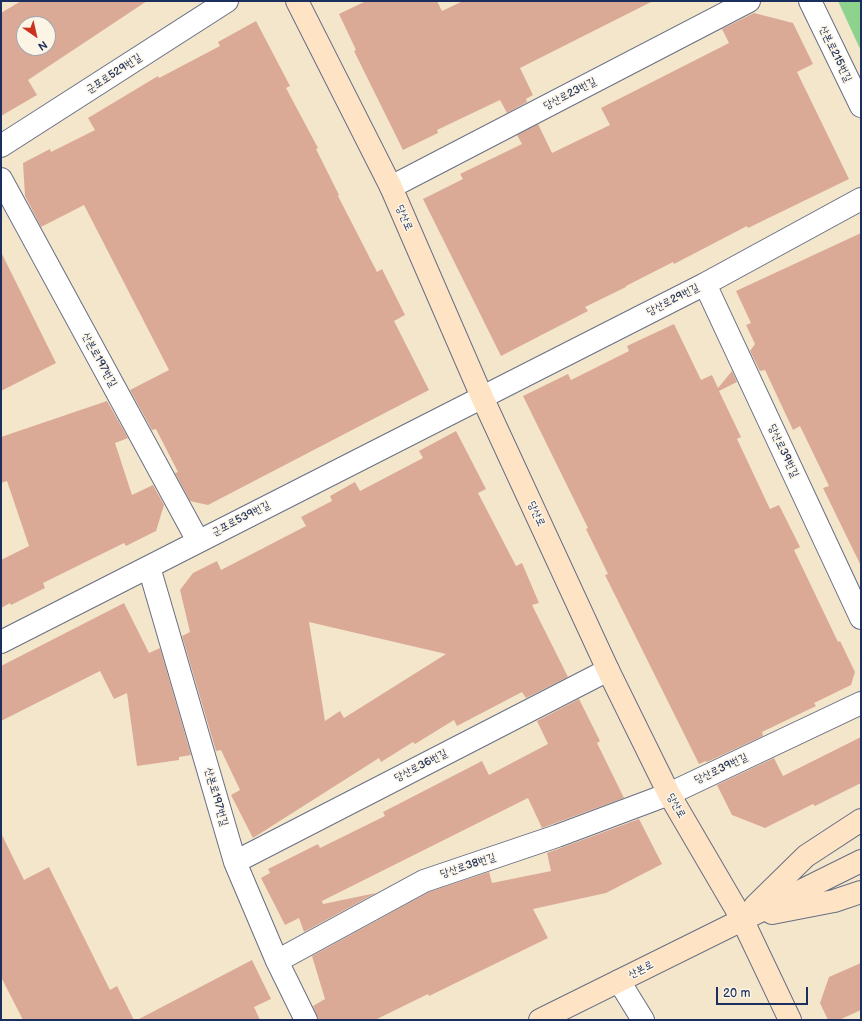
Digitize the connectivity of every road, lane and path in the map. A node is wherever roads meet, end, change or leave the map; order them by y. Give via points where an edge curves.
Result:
1 (227, 1) edge
2 (297, 1) edge
3 (750, 1) edge
4 (810, 1) edge
5 (861, 106) edge
6 (1, 146) edge
7 (1, 179) edge
8 (391, 187) junction
9 (861, 199) edge
10 (705, 284) junction
11 (482, 398) junction
12 (198, 542) junction
13 (149, 566) junction
14 (861, 618) edge
15 (1, 642) edge
16 (608, 670) junction
17 (861, 704) edge
18 (669, 794) junction
19 (861, 820) edge
20 (861, 860) edge
21 (235, 862) junction
22 (861, 892) edge
23 (742, 919) junction
24 (277, 961) junction
25 (619, 981) junction
26 (306, 1020) edge
27 (540, 1020) edge
28 (643, 1020) edge
29 (790, 1020) edge

1 - 6 street, 군포로529번길
2 - 8 street, 당산로
3 - 8 street, 당산로23번길
4 - 5 street, 산본로215번길
7 - 12 street, 산본로197번길
8 - 11 street, 당산로
9 - 10 street, 당산로29번길
10 - 11 street, 당산로29번길
10 - 14 street, 당산로39번길
11 - 12 street, 군포로539번길
11 - 16 street, 당산로
12 - 13 street, 군포로539번길
13 - 15 street, 군포로539번길
13 - 21 street, 산본로197번길
16 - 18 street, 당산로
16 - 21 street, 당산로36번길
17 - 18 street, 당산로39번길
18 - 23 street, 당산로
18 - 24 street, 당산로38번길 via 557,836 424,881
19 - 23 street, 산본로 via 806,856
20 - 23 street, 산본로
21 - 24 street, 산본로197번길
22 - 23 street, 산본로
23 - 25 street, 산본로
23 - 29 street, 당산로
24 - 26 street, 산본로197번길
25 - 27 street, 산본로
25 - 28 street

